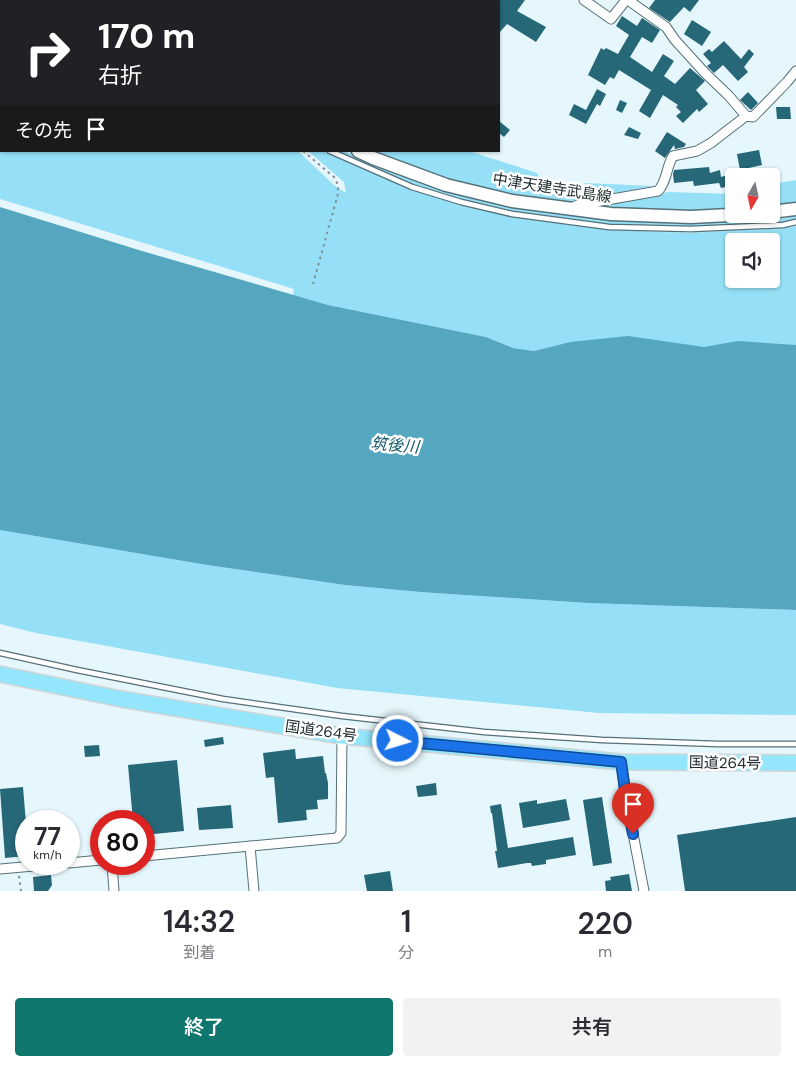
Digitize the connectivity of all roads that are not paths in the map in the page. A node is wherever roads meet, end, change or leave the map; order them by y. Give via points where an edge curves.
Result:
1 (584, 0) edge
2 (627, 0) edge
3 (796, 71) edge
4 (746, 116) junction
5 (332, 152) edge
6 (360, 152) edge
7 (568, 209) junction
8 (796, 209) edge
9 (780, 211) edge
10 (725, 215) edge
11 (796, 222) edge
12 (0, 653) edge
13 (0, 674) edge
14 (342, 736) junction
15 (796, 744) edge
16 (621, 762) junction
17 (796, 763) edge
18 (250, 846) junction
19 (155, 855) edge
20 (15, 867) edge
21 (0, 869) edge
22 (113, 875) edge
23 (114, 891) edge
24 (254, 891) edge
25 (644, 891) edge

1 - 2 street via 612,19
2 - 4 street via 666,27
3 - 4 street via 753,117
4 - 7 street via 697,151 673,156 663,186 658,191
5 - 11 lane via 412,187 512,214 609,227 691,229
6 - 7 main road, 中津天建寺武島線 via 446,185 512,201
7 - 10 main road, 中津天建寺武島線 via 611,214
8 - 9 main road
12 - 15 lane via 223,698 351,717 484,732 602,740
13 - 14 highway, 国道264号 via 121,699
14 - 16 highway, 国道264号
14 - 18 street via 341,833 337,838
16 - 17 highway, 国道264号
16 - 25 street
18 - 19 street
18 - 24 street
20 - 21 street
22 - 23 street

